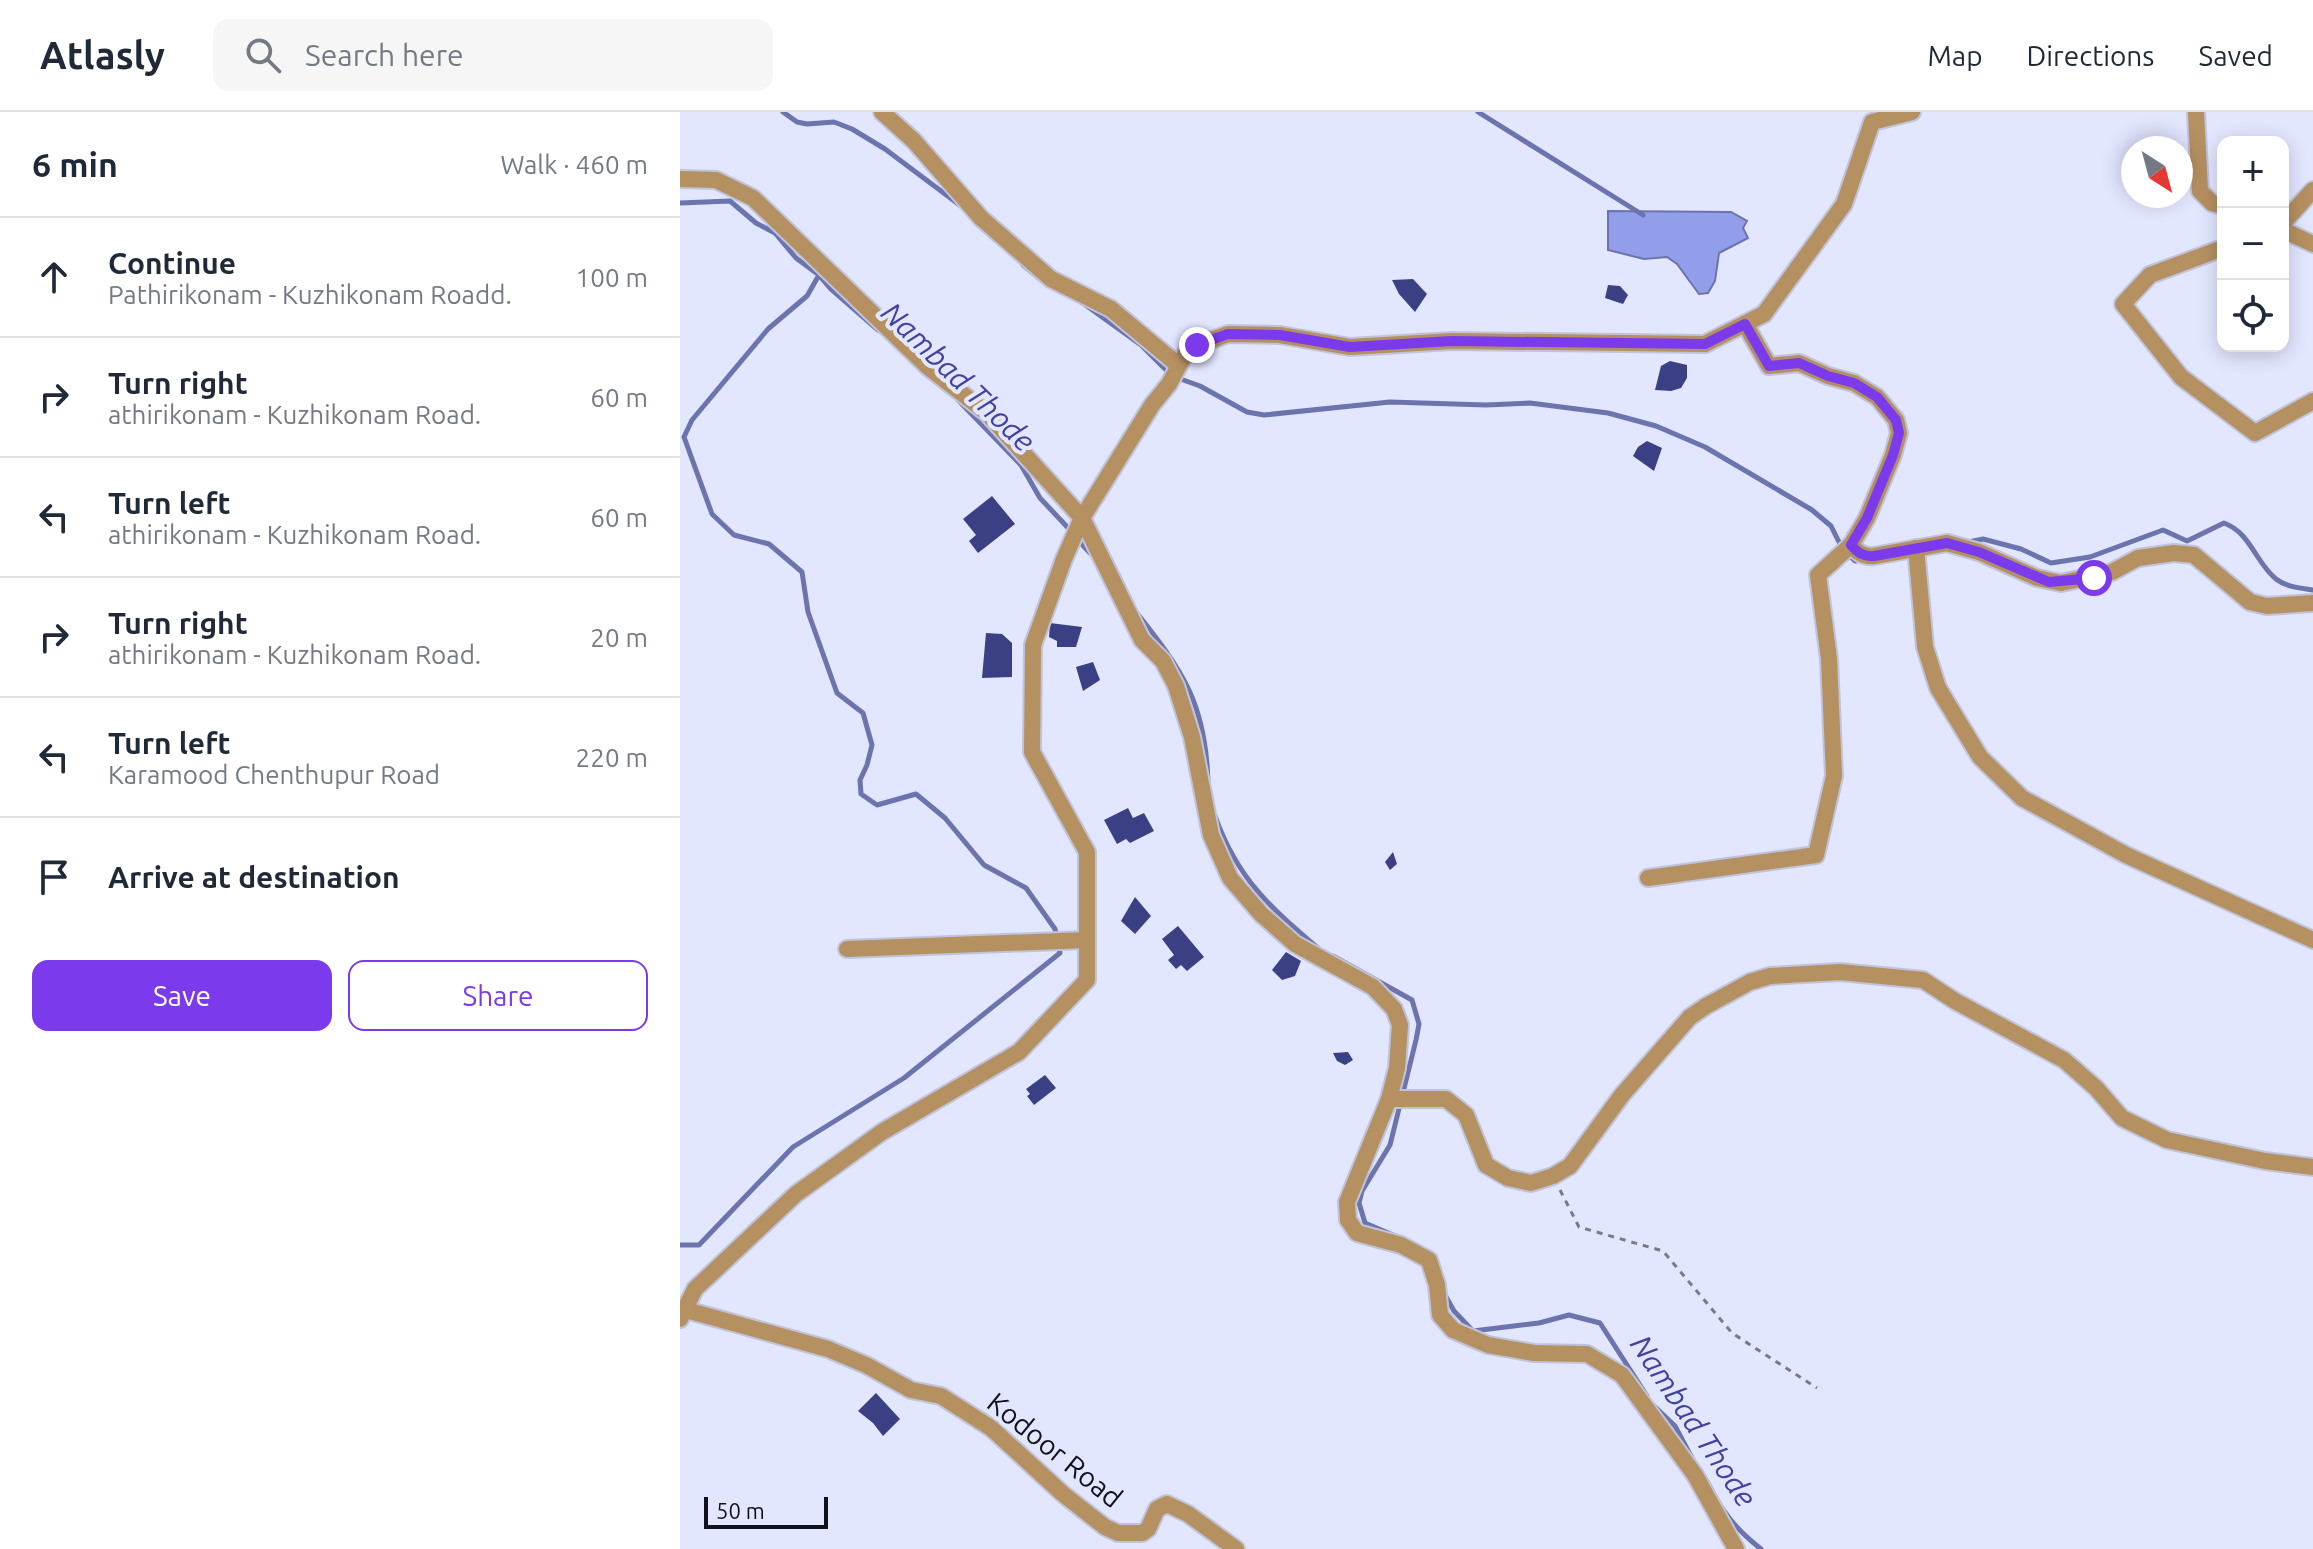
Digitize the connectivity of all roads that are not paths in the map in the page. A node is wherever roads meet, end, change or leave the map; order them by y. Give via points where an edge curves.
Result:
1 (882, 112) edge
2 (1912, 112) edge
3 (2196, 112) edge
4 (680, 179) edge
5 (2313, 190) edge
6 (2217, 204) edge
7 (2289, 216) edge
8 (2289, 233) edge
9 (2313, 244) edge
10 (2217, 250) edge
11 (1745, 324) junction
12 (1175, 371) junction
13 (2313, 401) edge
14 (1080, 523) junction
15 (1851, 545) junction
16 (1916, 548) junction
17 (2313, 603) edge
18 (1648, 878) dead end
19 (1087, 940) junction
20 (2313, 940) edge
21 (847, 949) dead end
22 (1389, 1099) junction
23 (2313, 1167) edge
24 (680, 1279) edge
25 (695, 1289) junction
26 (683, 1315) edge
27 (1236, 1549) edge
28 (1736, 1549) edge

1 - 12 street via 981,218 1051,279 1111,309
2 - 11 street via 1872,122 1844,204 1764,314
3 - 6 street via 2200,191
4 - 14 street via 716,180 753,198 928,367 987,413
5 - 7 street
8 - 9 street
10 - 13 street via 2150,275 2123,304 2181,377 2255,433
11 - 12 street via 1705,344 1452,341 1350,347 1280,335 1228,334 1188,349
11 - 15 street via 1769,366 1799,363 1854,383 1872,393 1898,426 1880,490
12 - 14 street
14 - 19 street via 1033,645 1032,752 1087,852
14 - 22 street via 1142,640 1163,661 1176,686 1211,835 1230,878 1295,944 1373,987 1394,1009 1400,1025
15 - 16 street via 1867,556
15 - 18 street via 1818,575 1829,659 1834,776 1816,855
16 - 17 street via 1947,543 2061,583 2112,572 2138,558 2194,555 2250,602
16 - 20 street via 1925,647 1938,688 1980,757 2022,798 2100,841
19 - 21 street
19 - 25 street via 1087,980 1019,1052 882,1132 820,1176
22 - 23 street via 1446,1099 1466,1115 1486,1165 1531,1183 1570,1166 1622,1095 1690,1017 1706,1006 1770,976 1840,972 1923,980 2064,1060 2122,1118 2167,1140
22 - 28 street via 1347,1202 1348,1220 1357,1233 1401,1245 1429,1260 1440,1315 1453,1330 1488,1345 1587,1354 1622,1375 1695,1475
24 - 25 street
25 - 26 street
26 - 27 street, Kodoor Road via 828,1349 911,1390 941,1396 991,1428 1085,1512 1118,1533 1142,1533 1157,1509 1167,1504

